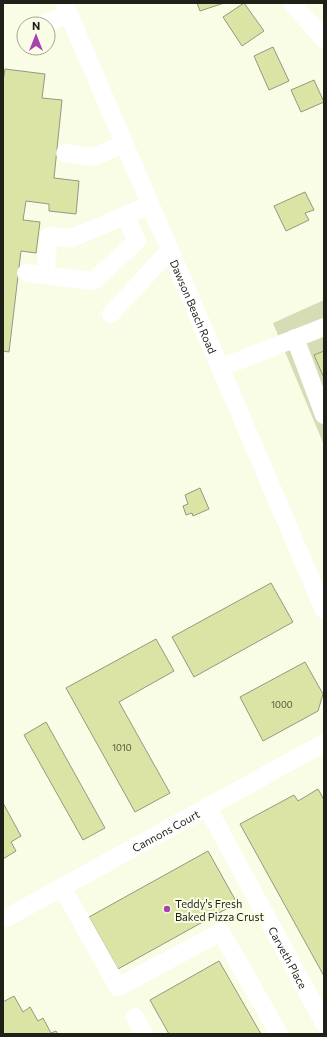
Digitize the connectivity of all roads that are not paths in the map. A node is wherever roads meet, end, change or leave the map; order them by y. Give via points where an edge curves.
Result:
1 (292, 3) edge
2 (66, 9) edge
3 (56, 16) edge
4 (324, 39) edge
5 (124, 144) junction
6 (65, 153) dead end
7 (150, 205) junction
8 (126, 216) junction
9 (170, 250) junction
10 (26, 273) dead end
11 (46, 275) junction
12 (111, 314) dead end
13 (324, 327) edge
14 (295, 338) junction
15 (220, 368) junction
16 (324, 415) edge
17 (324, 610) edge
18 (324, 743) edge
19 (207, 808) junction
20 (62, 887) junction
21 (6, 918) dead end
22 (135, 1017) dead end
23 (324, 1023) edge
24 (144, 1034) edge
25 (279, 1034) edge

1 - 4 street
2 - 3 street
2 - 5 street, Dawson Beach Road
5 - 6 street via 93,157
5 - 7 street, Dawson Beach Road
7 - 8 street
7 - 9 street, Dawson Beach Road
8 - 11 street via 72,238 49,236
8 - 11 street via 137,241 93,281
9 - 12 street
9 - 15 street, Dawson Beach Road
10 - 11 street
13 - 14 street
14 - 15 street
14 - 16 street
15 - 17 street, Dawson Beach Road
18 - 19 street, Cannons Court
19 - 20 street, Cannons Court
19 - 23 street, Carveth Place
20 - 21 street, Cannons Court
20 - 25 street via 118,987 221,932
22 - 24 street

